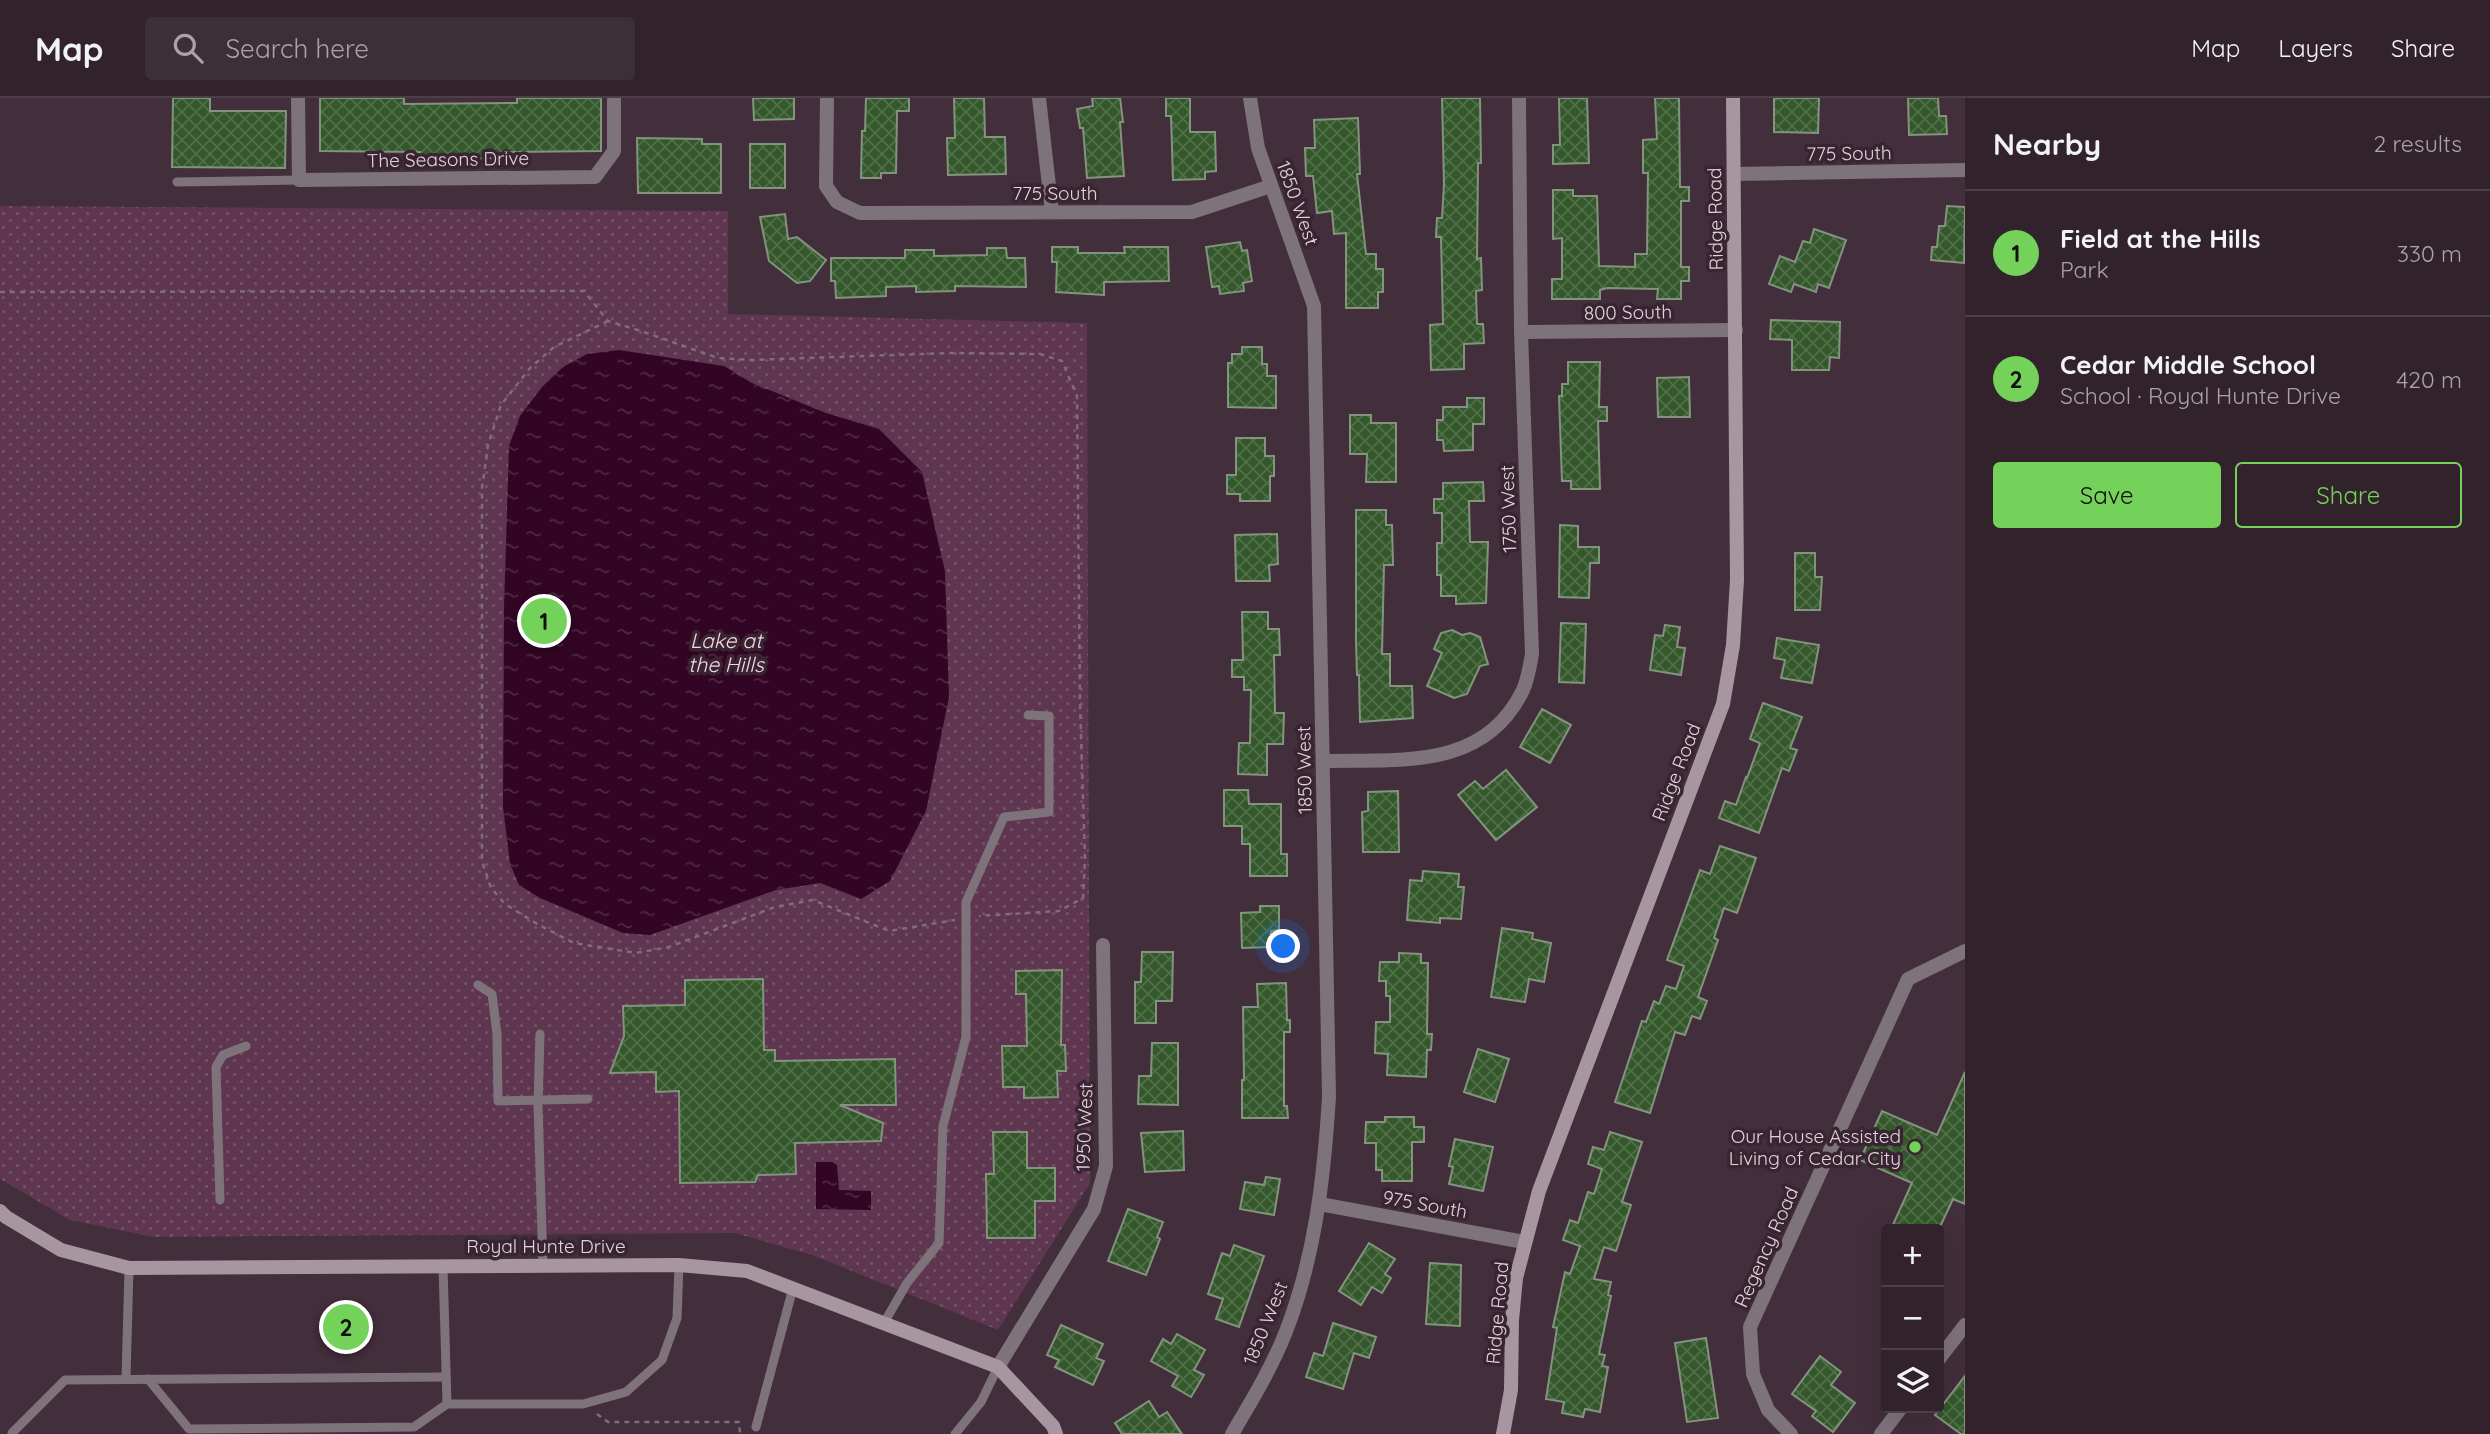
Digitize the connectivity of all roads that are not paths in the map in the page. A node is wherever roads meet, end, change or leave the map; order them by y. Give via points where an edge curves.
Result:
1 (298, 98) edge
2 (614, 98) edge
3 (827, 98) edge
4 (1039, 98) edge
5 (1250, 98) edge
6 (1519, 98) edge
7 (1733, 98) edge
8 (1965, 170) edge
9 (1734, 174) junction
10 (299, 180) junction
11 (177, 182) dead end
12 (1271, 186) junction
13 (1052, 212) junction
14 (1736, 330) junction
15 (1521, 332) junction
16 (1028, 715) dead end
17 (1323, 761) junction
18 (1103, 945) dead end
19 (1965, 951) edge
20 (478, 985) dead end
21 (540, 1034) dead end
22 (246, 1046) dead end
23 (588, 1099) dead end
24 (538, 1100) junction
25 (219, 1200) dead end
26 (1320, 1204) junction
27 (2, 1218) edge
28 (1524, 1241) junction
29 (542, 1265) junction
30 (679, 1265) junction
31 (443, 1266) junction
32 (130, 1268) junction
33 (793, 1288) junction
34 (884, 1323) junction
35 (1965, 1325) edge
36 (1944, 1352) edge
37 (998, 1367) junction
38 (444, 1377) junction
39 (126, 1378) junction
40 (148, 1379) junction
41 (446, 1404) junction
42 (1897, 1413) edge
43 (756, 1427) dead end
44 (12, 1433) edge
45 (955, 1434) edge
46 (1056, 1434) edge
47 (1232, 1434) edge
48 (1503, 1434) edge
49 (1791, 1434) edge
50 (1881, 1434) edge

1 - 10 street
2 - 10 street, The Seasons Drive via 614,151 595,177
3 - 13 street, 775 South via 827,186 837,202 860,213
4 - 13 street
5 - 12 street, 1850 West via 1258,148
6 - 15 street, 1750 West
7 - 9 street, Ridge Road
8 - 9 street, 775 South
9 - 14 street, Ridge Road
10 - 11 lane
12 - 13 street, 775 South via 1192,212
12 - 17 street, 1850 West via 1314,306
14 - 15 street, 800 South
14 - 28 street, Ridge Road via 1737,580 1723,704
15 - 17 street, 1750 West via 1532,653 1524,688 1508,717 1483,739 1454,752 1419,758
16 - 34 lane via 1049,716 1049,812 1004,817 966,902 965,1037 943,1126 939,1243 907,1283
17 - 26 street, 1850 West via 1329,1097
18 - 37 street, 1950 West via 1106,1166 1094,1209
19 - 49 street, Regency Road via 1908,979 1751,1327 1753,1374 1768,1410
20 - 24 lane via 492,994 498,1101
21 - 24 lane
22 - 25 lane via 223,1055 216,1067
23 - 24 lane
24 - 29 lane
26 - 28 street, 975 South
26 - 47 street, 1850 West via 1305,1276 1284,1335
27 - 32 street, Royal Hunte Drive via 61,1250
28 - 48 street, Ridge Road via 1516,1278 1511,1390
29 - 30 street, Royal Hunte Drive
29 - 31 street, Royal Hunte Drive
30 - 33 street, Royal Hunte Drive via 747,1271
30 - 41 lane via 677,1318 662,1360 626,1392 583,1404
31 - 32 street, Royal Hunte Drive
31 - 38 lane
32 - 39 lane
33 - 34 street, Royal Hunte Drive
33 - 43 lane
34 - 37 street, Royal Hunte Drive
35 - 36 street
37 - 45 lane via 981,1402
37 - 46 street, Royal Hunte Drive
38 - 40 lane
38 - 41 lane
39 - 40 lane
39 - 44 lane via 65,1380
40 - 41 lane via 189,1429 414,1427
42 - 50 street

